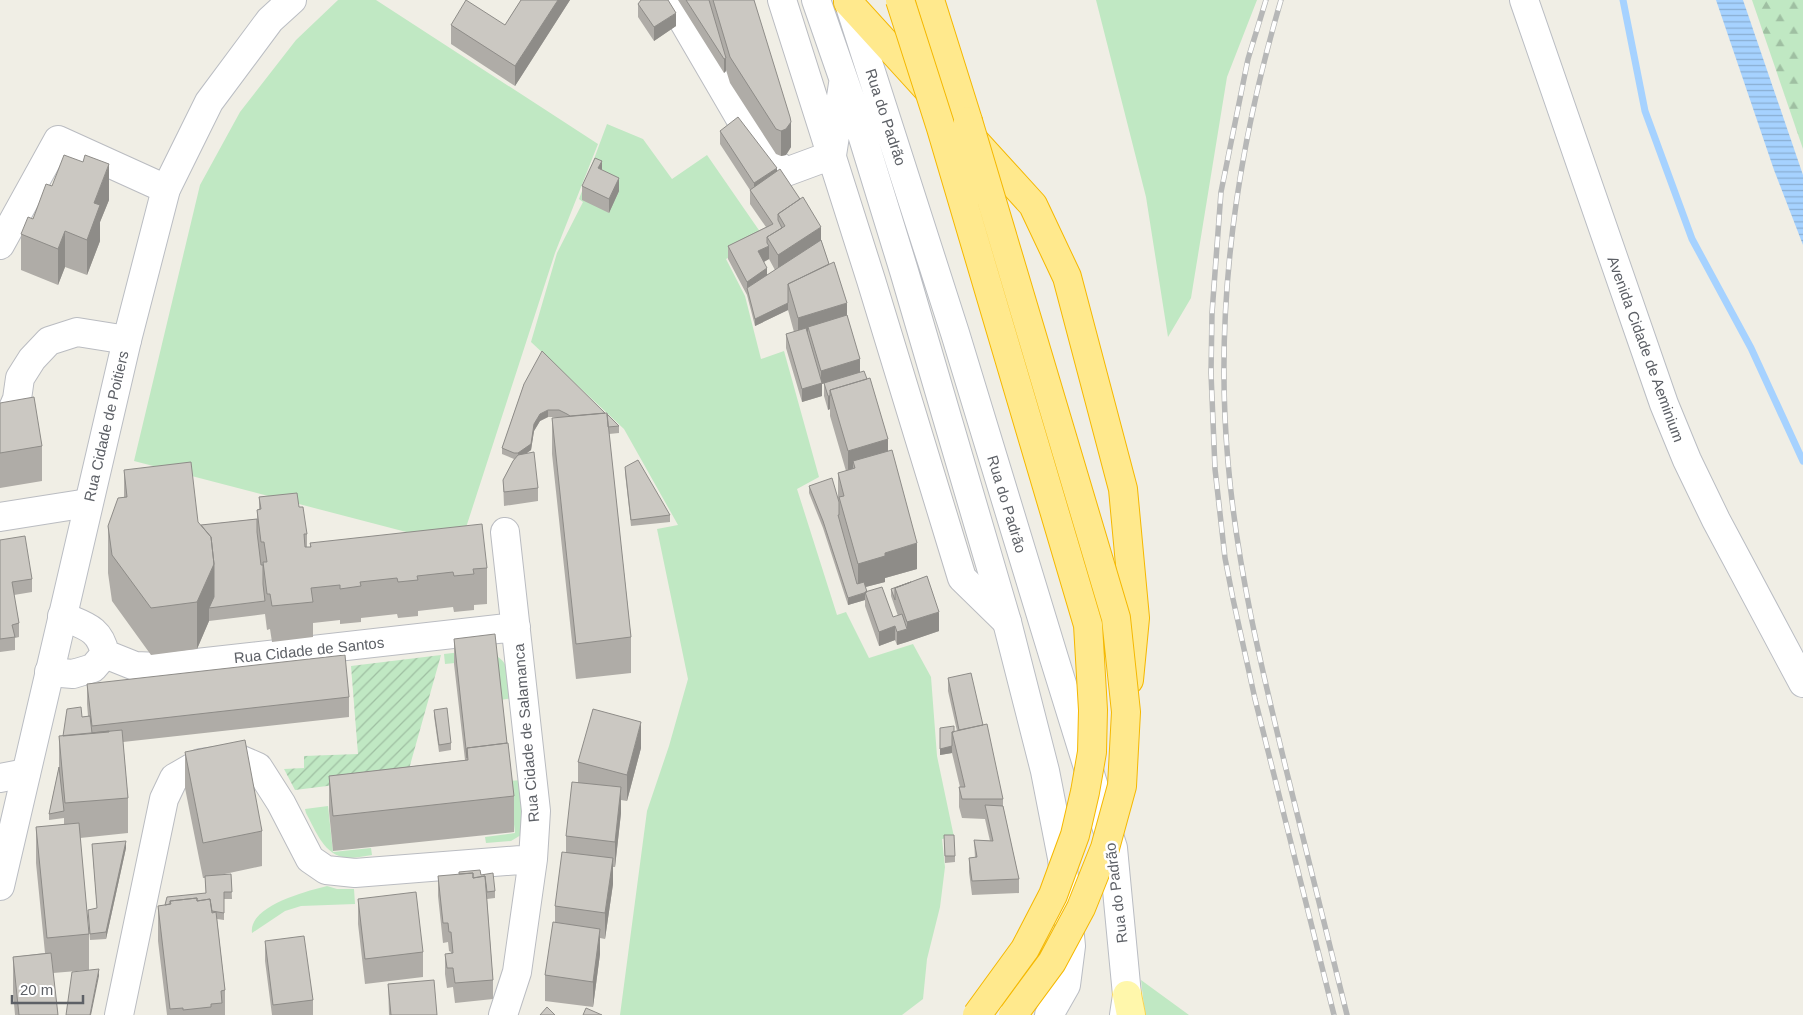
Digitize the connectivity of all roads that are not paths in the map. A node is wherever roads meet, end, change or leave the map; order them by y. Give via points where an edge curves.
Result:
1 (292, 0) edge
2 (671, 0) edge
3 (782, 0) edge
4 (800, 0) edge
5 (816, 0) edge
6 (900, 0) edge
7 (930, 0) edge
8 (1524, 0) edge
9 (848, 1) edge
10 (826, 29) junction
11 (844, 80) junction
12 (832, 155) junction
13 (166, 189) junction
14 (0, 245) edge
15 (127, 340) junction
16 (0, 420) edge
17 (88, 504) junction
18 (0, 517) edge
19 (505, 532) dead end
20 (62, 616) junction
21 (1007, 622) junction
22 (516, 627) junction
23 (105, 654) junction
24 (49, 672) junction
25 (1803, 683) edge
26 (1126, 712) junction
27 (13, 775) edge
28 (533, 859) junction
29 (0, 886) edge
30 (1127, 1008) edge
31 (119, 1015) edge
32 (503, 1015) edge
33 (977, 1015) edge
34 (1013, 1015) edge
35 (1049, 1015) edge

1 - 13 street, Rua Cidade de Poitiers via 270,20 209,102
2 - 12 street via 752,139 769,158 786,172
3 - 12 street
4 - 10 street
5 - 10 street, Rua do Padrão
6 - 33 highway, bridge via 1088,625 1092,752 1075,835 1053,895 1025,949
7 - 26 highway, bridge via 1116,618
8 - 25 street, Avenida Cidade de Aeminium via 1664,404 1716,520
9 - 26 highway, bridge via 1033,205 1067,277 1123,489 1135,618
9 - 30 street, Rua do Padrão via 956,333 1114,848
10 - 11 street, Rua do Padrão
11 - 12 street
11 - 21 street, Rua do Padrão
12 - 21 street via 962,578
13 - 14 street via 58,140
13 - 15 street, Rua Cidade de Poitiers
15 - 16 street via 77,332 49,341 20,378 11,413
15 - 17 street, Rua Cidade de Poitiers
17 - 18 street
17 - 20 street, Rua Cidade de Poitiers
19 - 22 street, Rua Cidade de Salamanca
20 - 23 street via 90,628 102,641
20 - 24 street, Rua Cidade de Poitiers
21 - 35 street, Rua do Padrão via 1047,781 1062,858 1072,946 1066,985
22 - 23 street, Rua Cidade de Santos via 161,667 135,666
22 - 28 street, Rua Cidade de Salamanca via 536,811
23 - 24 street via 93,668 73,674
24 - 27 street, Rua Cidade de Poitiers
26 - 34 highway, bridge via 1122,786 1106,848 1081,908 1052,962
27 - 29 street, Rua Cidade de Poitiers
28 - 31 street via 355,873 326,870 310,859 258,767 237,758 200,763 174,778 164,799
28 - 32 street, Rua Cidade de Salamanca via 517,972

